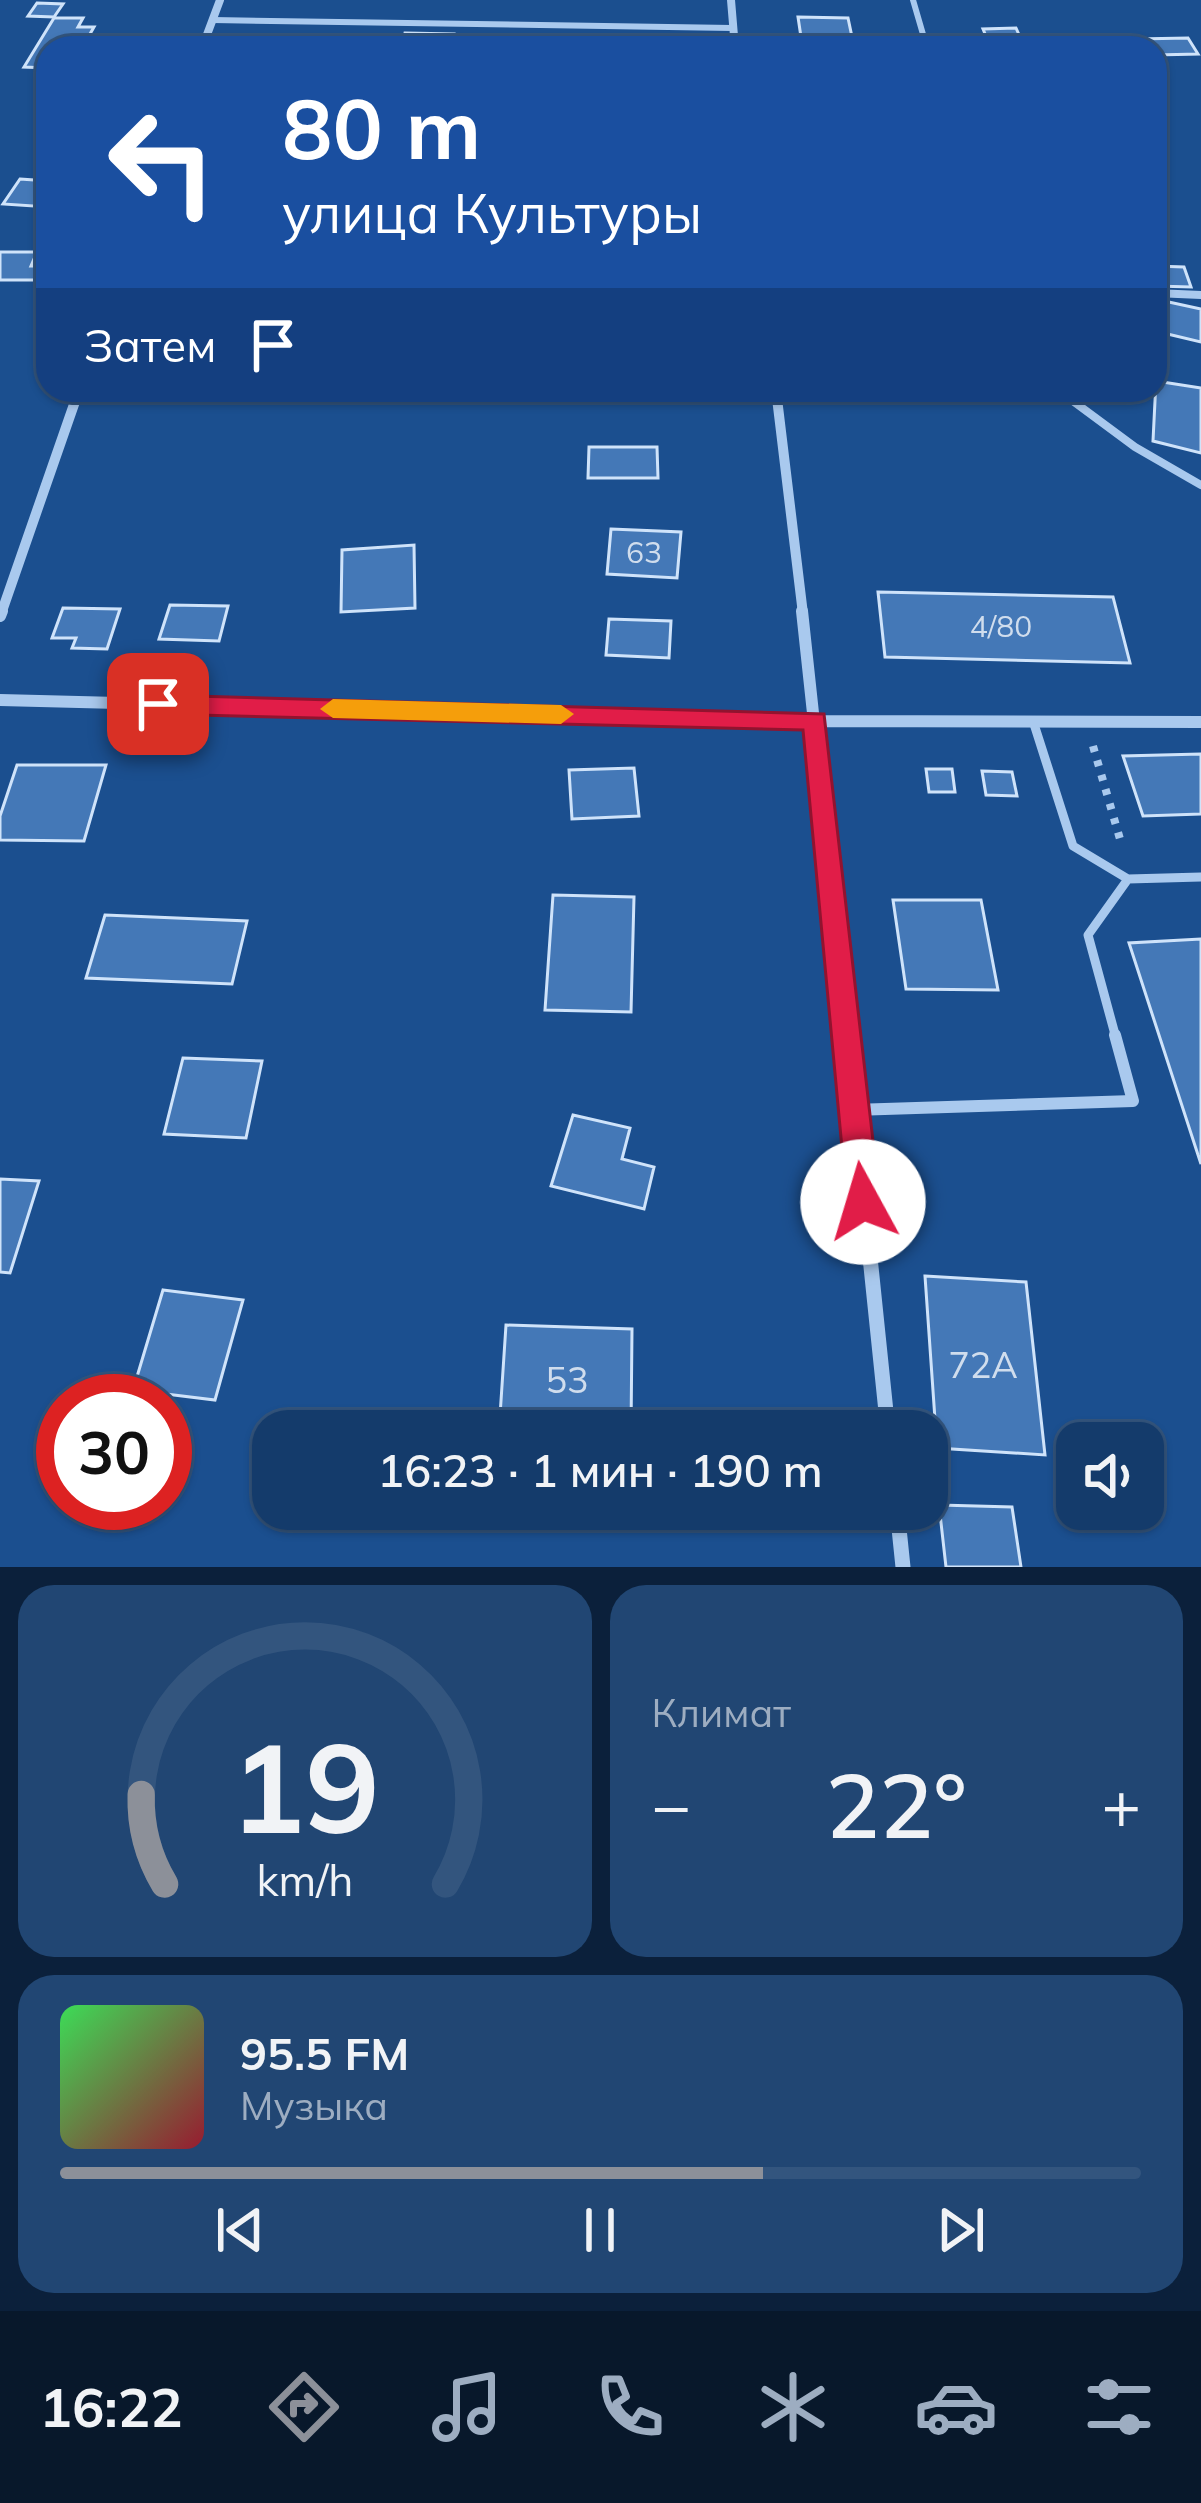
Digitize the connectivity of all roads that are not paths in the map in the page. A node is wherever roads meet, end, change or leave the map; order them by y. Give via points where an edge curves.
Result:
1 (220, 0) edge
2 (731, 0) edge
3 (913, 0) edge
4 (214, 20) junction
5 (732, 28) junction
6 (207, 36) edge
7 (733, 36) edge
8 (924, 36) edge
9 (1167, 294) edge
10 (1201, 295) edge
11 (75, 402) edge
12 (777, 402) edge
13 (1075, 402) edge
14 (1201, 485) edge
15 (0, 616) edge
16 (0, 700) edge
17 (815, 721) junction
18 (1201, 722) edge
19 (1034, 724) junction
20 (1201, 877) edge
21 (1128, 879) junction
22 (853, 1110) junction
23 (886, 1410) edge
24 (899, 1530) edge
25 (903, 1567) edge

1 - 4 street
2 - 5 street
3 - 8 lane
4 - 5 lane
4 - 6 street
5 - 7 street
9 - 10 lane
11 - 15 street
12 - 17 street
13 - 14 lane
16 - 17 street
17 - 19 street
17 - 22 street
18 - 19 street
19 - 21 lane via 1073,846
20 - 21 lane
21 - 22 lane via 1088,935 1133,1101
22 - 23 street
24 - 25 street

